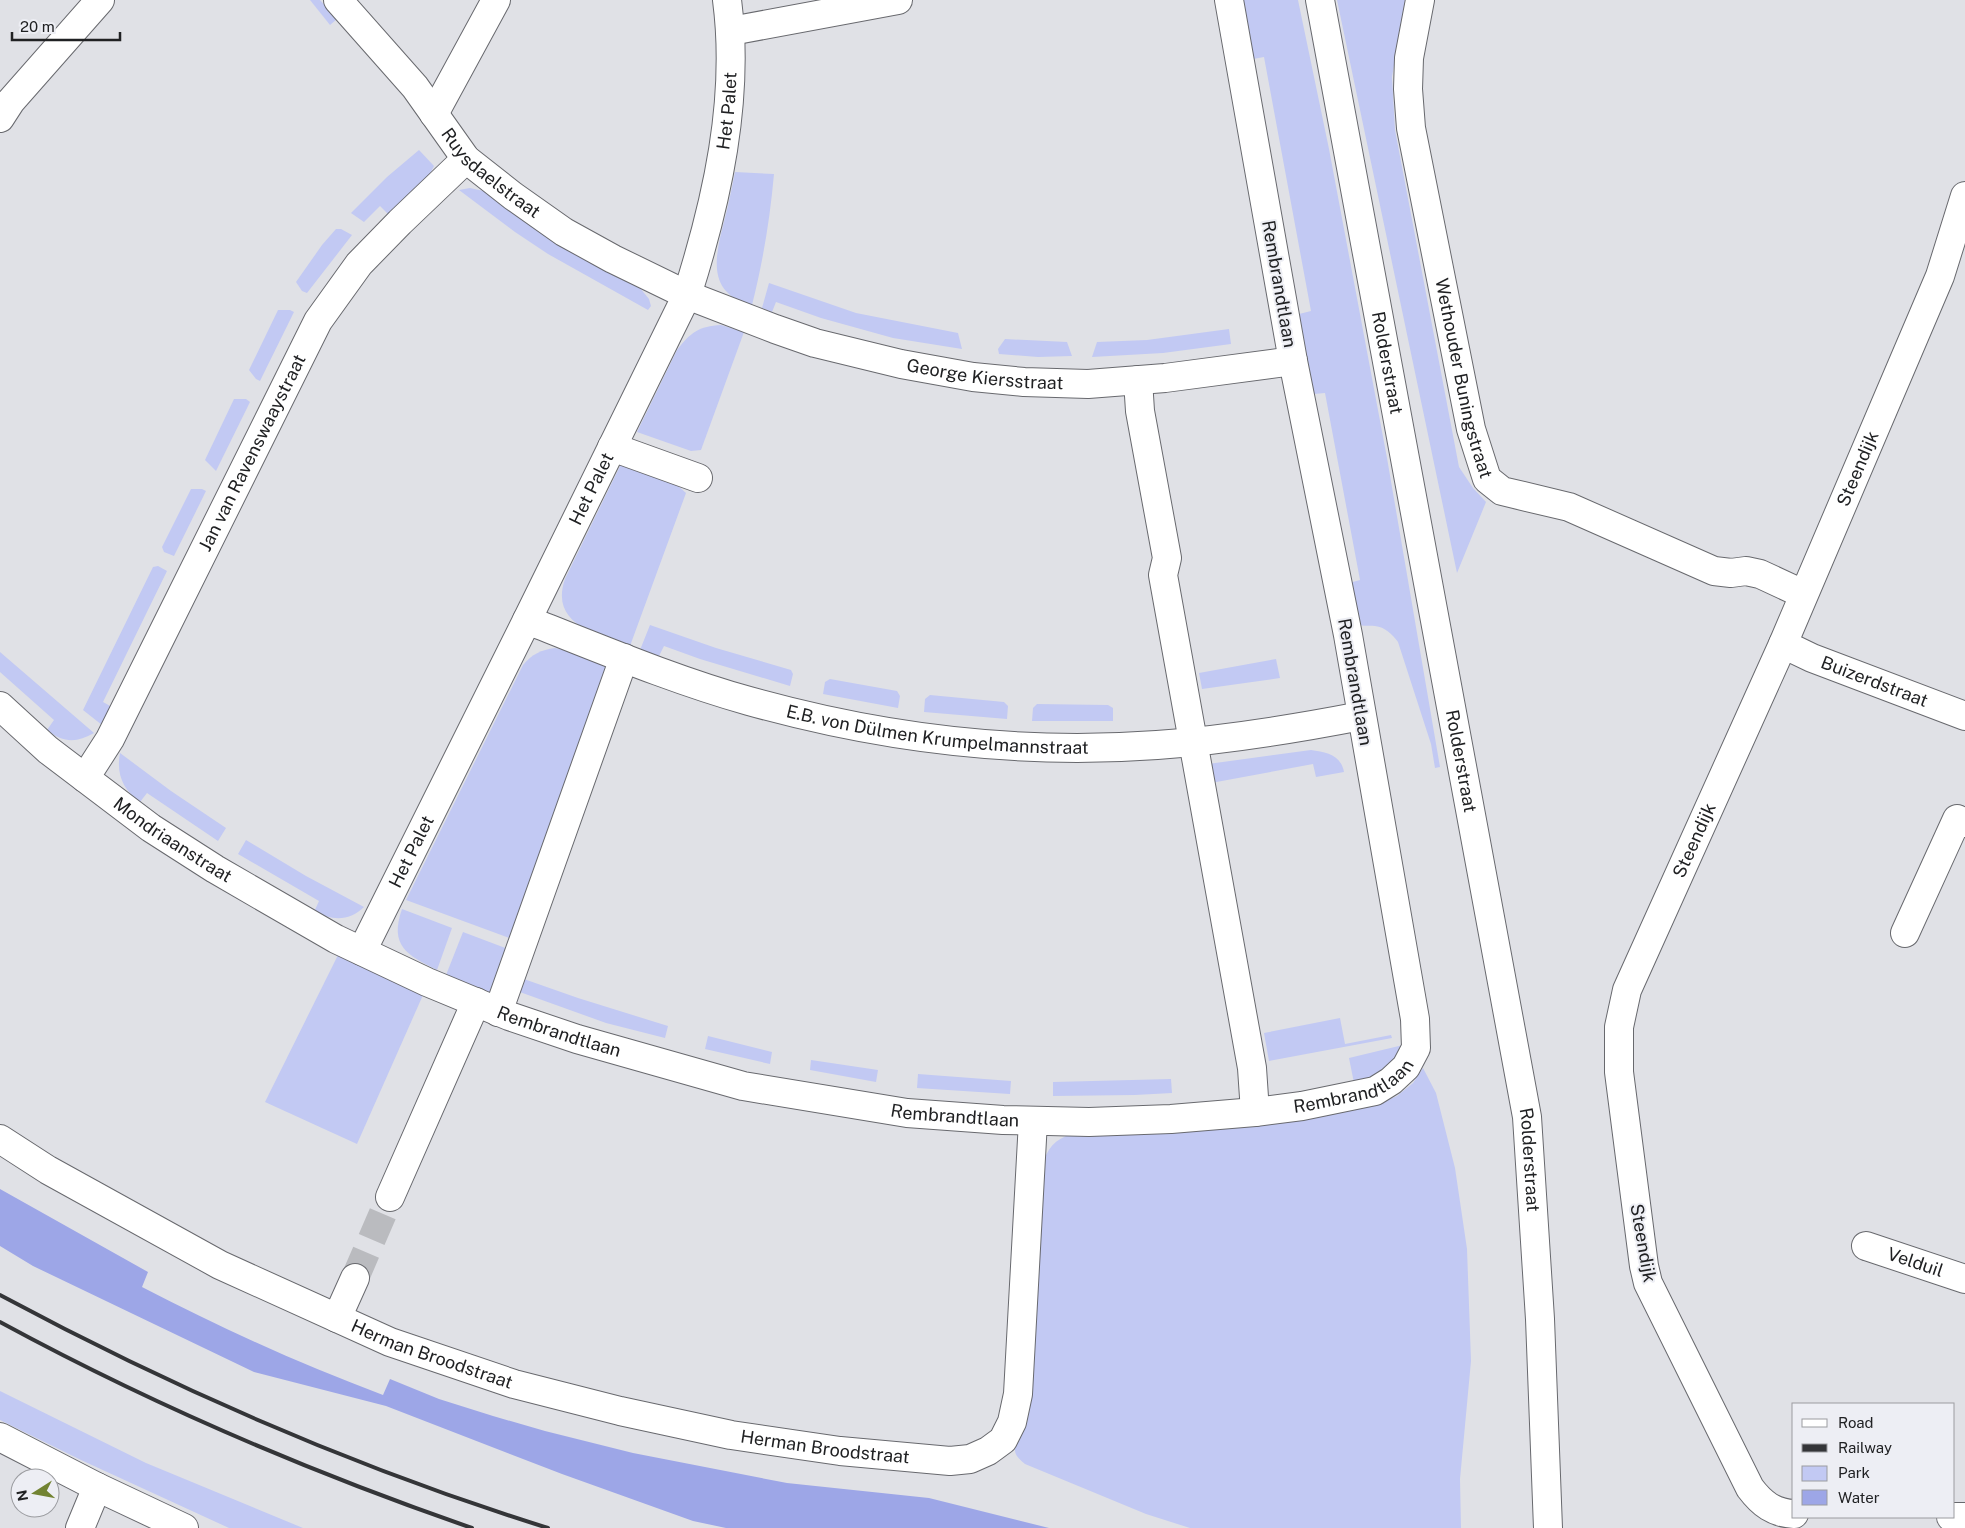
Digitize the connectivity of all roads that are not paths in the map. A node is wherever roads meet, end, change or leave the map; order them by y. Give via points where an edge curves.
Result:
1 (100, 0) edge
2 (338, 0) edge
3 (496, 0) edge
4 (728, 0) edge
5 (898, 0) edge
6 (1229, 0) edge
7 (1320, 0) edge
8 (1420, 0) edge
9 (731, 31) junction
10 (434, 114) junction
11 (0, 118) edge
12 (466, 159) junction
13 (1965, 196) edge
14 (686, 295) junction
15 (1293, 361) junction
16 (1138, 380) junction
17 (612, 447) junction
18 (698, 478) dead end
19 (1803, 594) junction
20 (528, 620) junction
21 (1783, 644) junction
22 (624, 658) junction
23 (0, 706) edge
24 (1361, 716) junction
25 (1965, 716) edge
26 (1193, 741) junction
27 (85, 778) junction
28 (1965, 823) edge
29 (1905, 933) dead end
30 (362, 952) junction
31 (487, 1007) junction
32 (1255, 1112) junction
33 (1033, 1121) junction
34 (0, 1139) edge
35 (390, 1198) tunnel mouth
36 (1866, 1246) dead end
37 (355, 1278) tunnel mouth
38 (1965, 1279) edge
39 (337, 1318) junction
40 (0, 1437) edge
41 (97, 1487) junction
42 (1792, 1514) edge
43 (80, 1528) edge
44 (184, 1528) edge
45 (1548, 1528) edge

1 - 11 street via 11,100
2 - 10 street, Ruysdaelstraat via 415,87
3 - 10 street
4 - 9 street, Het Palet
5 - 9 street
6 - 15 street, Rembrandtlaan
7 - 45 street, Rolderstraat via 1527,1116 1540,1319
8 - 19 street, Wethouder Buningstraat via 1409,58 1411,128 1471,429 1487,479 1502,492 1569,507 1714,571 1760,574
9 - 14 street, Het Palet via 722,158 701,251
10 - 12 street, Ruysdaelstraat
12 - 14 street, Ruysdaelstraat via 564,232
12 - 27 street, Jan van Ravenswaaystraat via 359,264 318,321 110,739
13 - 19 street, Steendijk via 1940,276
14 - 16 street, George Kiersstraat via 815,343 901,364 1024,382 1088,384
14 - 17 street, Het Palet
15 - 16 street, George Kiersstraat
15 - 24 street, Rembrandtlaan
16 - 26 street via 1140,411 1167,558 1163,575
17 - 18 street
17 - 20 street, Het Palet
19 - 21 street, Steendijk
20 - 22 street, E.B. von Dülmen Krumpelmannstraat
20 - 30 street, Het Palet
21 - 25 street, Buizerdstraat
21 - 42 street, Steendijk via 1627,990 1618,1044 1619,1072 1648,1282 1756,1496 1772,1510
22 - 26 street, E.B. von Dülmen Krumpelmannstraat via 750,701 867,729 941,740 1087,747
22 - 31 street
23 - 27 street, Mondriaanstraat via 48,750
24 - 26 street, E.B. von Dülmen Krumpelmannstraat
24 - 32 street, Rembrandtlaan via 1415,1019 1416,1048 1406,1067 1374,1091
26 - 32 street via 1252,1068
27 - 30 street, Mondriaanstraat via 151,828 215,869
28 - 29 street via 1957,819
30 - 31 street, Rembrandtlaan
31 - 33 street, Rembrandtlaan via 577,1039 743,1086 907,1113
31 - 35 street
32 - 33 street, Rembrandtlaan via 1170,1119
33 - 39 street, Herman Broodstraat via 1018,1394 1012,1422 1003,1440 970,1459 950,1461 840,1451 721,1433 620,1411 514,1384 405,1348
34 - 39 street, Herman Broodstraat via 48,1170 220,1265
36 - 38 street, Velduil
37 - 39 street, Herman Broodstraat
40 - 41 street
41 - 43 street
41 - 44 street

